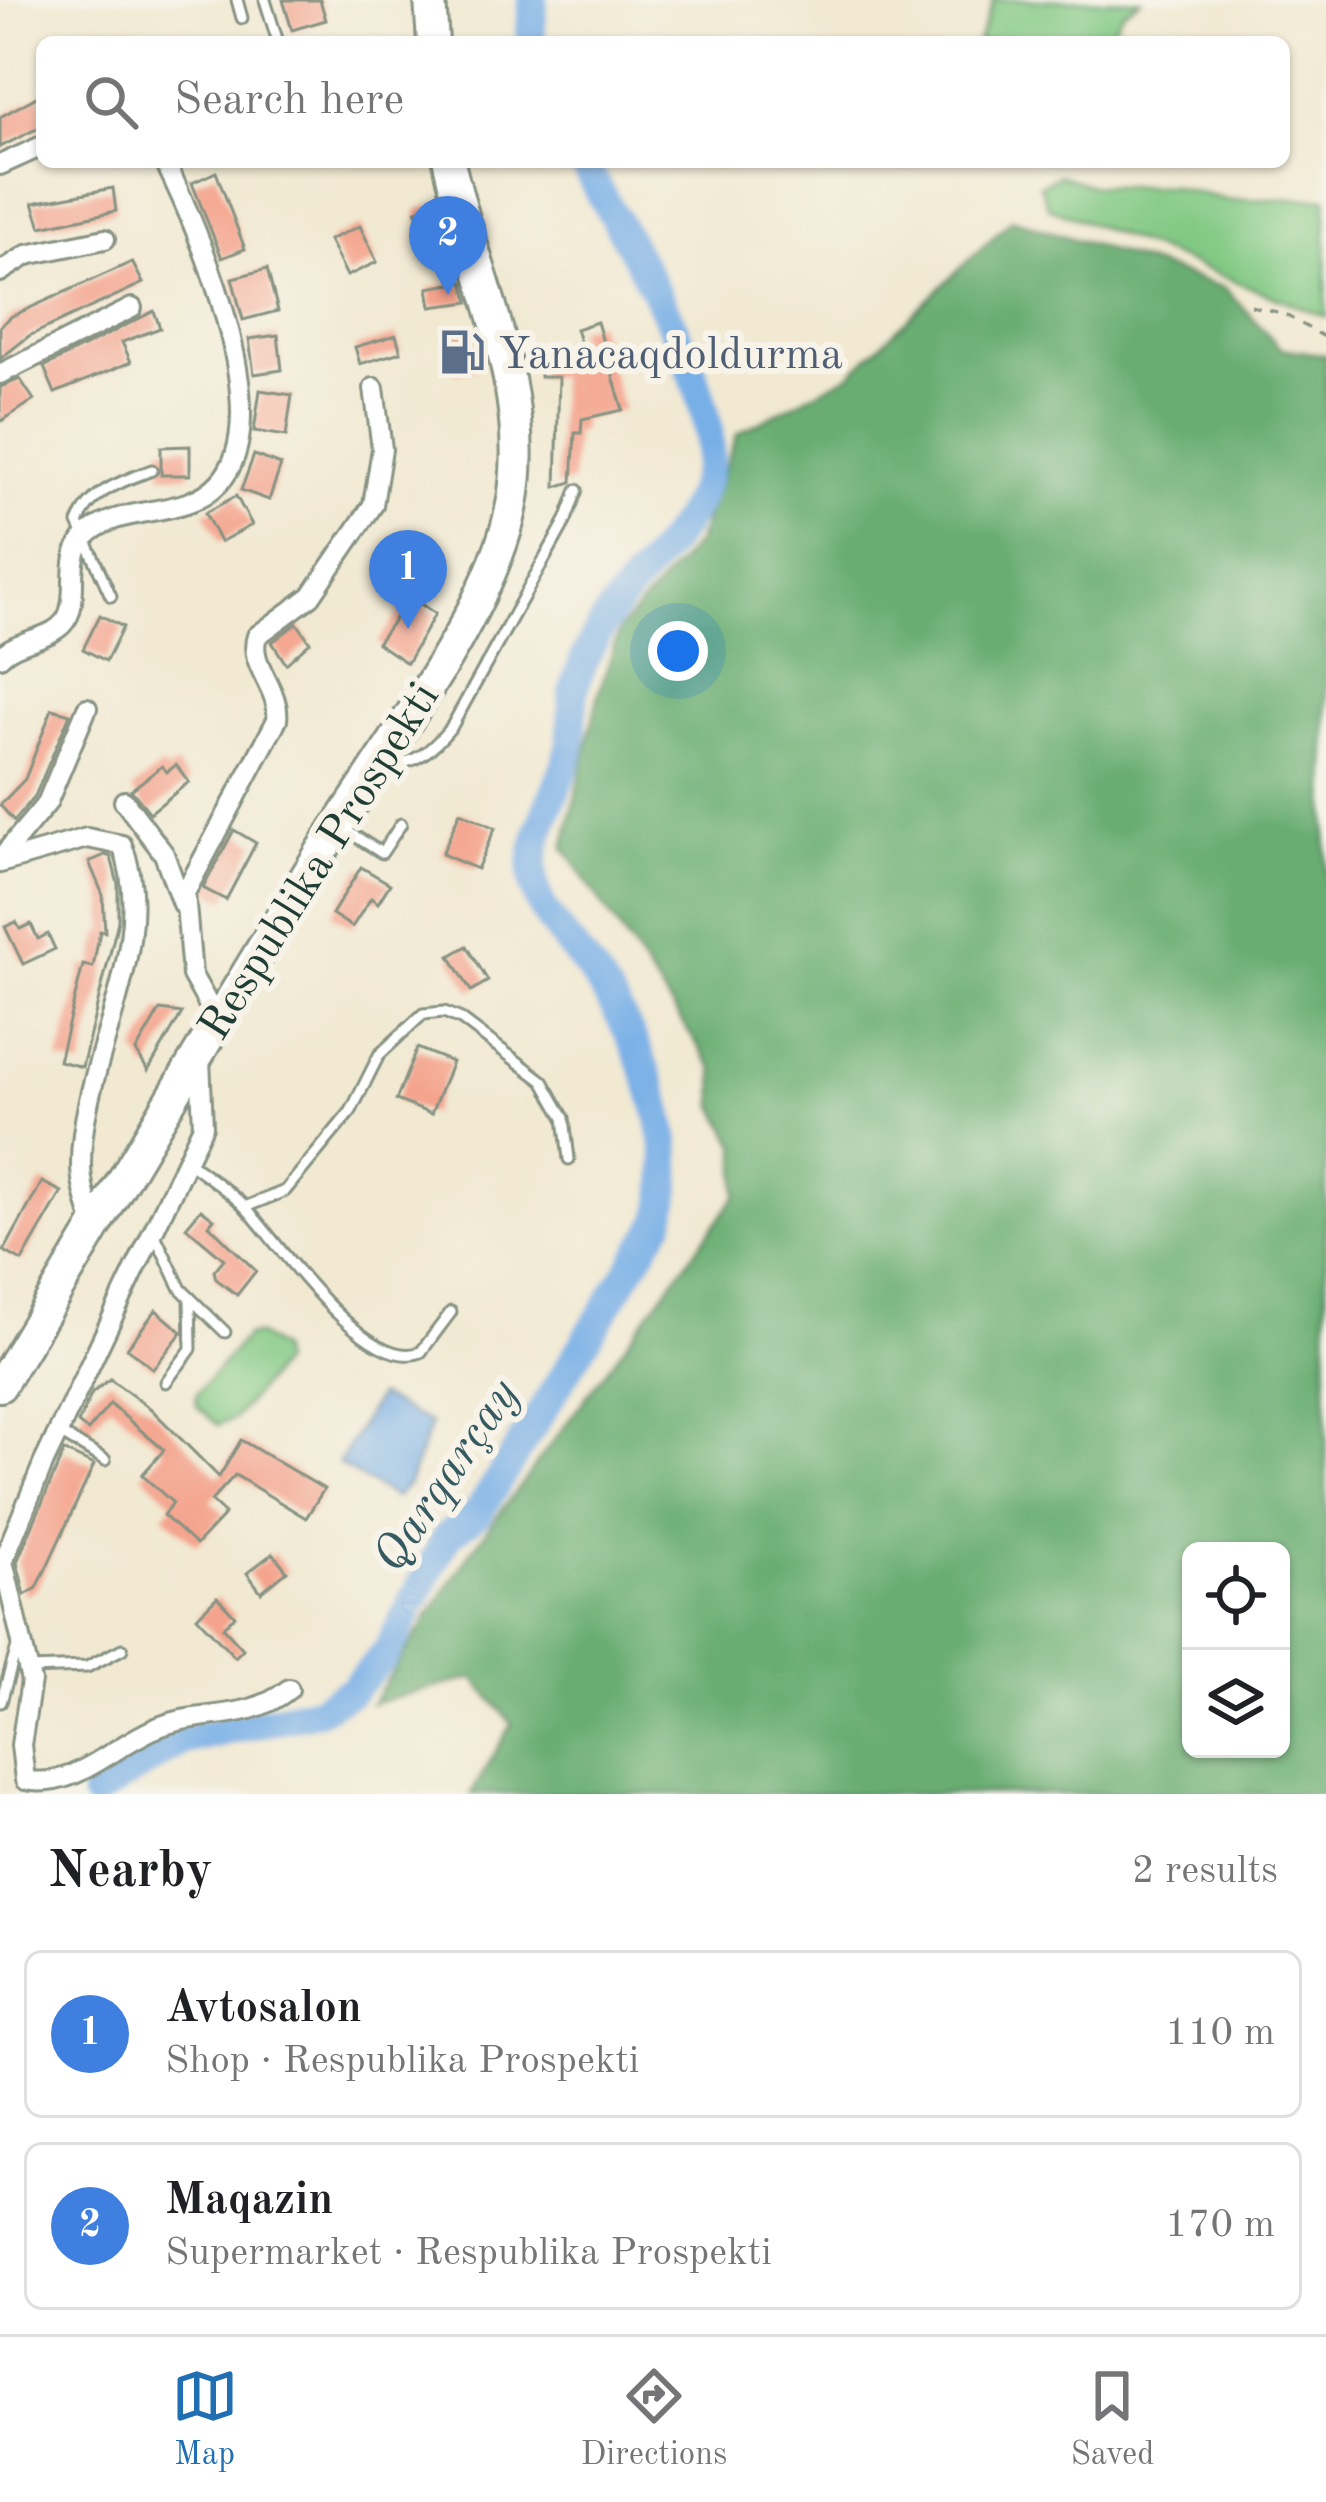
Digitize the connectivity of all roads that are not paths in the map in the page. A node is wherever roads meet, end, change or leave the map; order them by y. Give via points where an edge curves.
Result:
1 (237, 0) edge
2 (266, 0) edge
3 (430, 0) edge
4 (242, 17) dead end
5 (276, 36) edge
6 (433, 36) edge
7 (36, 149) edge
8 (0, 165) edge
9 (167, 168) edge
10 (451, 168) edge
11 (105, 238) dead end
12 (0, 272) edge
13 (132, 308) dead end
14 (0, 374) edge
15 (374, 388) dead end
16 (152, 470) dead end
17 (577, 490) dead end
18 (83, 538) junction
19 (111, 596) dead end
20 (0, 657) edge
21 (87, 709) dead end
22 (374, 767) junction
23 (124, 801) dead end
24 (401, 824) dead end
25 (338, 825) junction
26 (0, 861) edge
27 (183, 909) junction
28 (217, 1020) junction
29 (199, 1048) junction
30 (569, 1159) dead end
31 (187, 1160) junction
32 (245, 1208) junction
33 (94, 1229) junction
34 (152, 1230) junction
35 (190, 1298) junction
36 (451, 1312) dead end
37 (225, 1332) dead end
38 (166, 1382) dead end
39 (0, 1386) edge
40 (58, 1432) junction
41 (105, 1460) dead end
42 (19, 1642) junction
43 (122, 1649) dead end
44 (29, 1670) junction
45 (289, 1689) dead end
46 (1, 1702) edge
47 (23, 1787) edge

1 - 4 lane
2 - 5 lane
3 - 6 main road
7 - 8 street
9 - 18 street via 230,321 241,423 236,446 218,484 182,505 116,520
10 - 22 main road, Respublika Prospekti via 511,388 513,500 481,587
11 - 12 street via 27,255
13 - 14 street
15 - 27 street via 382,449 374,506 311,596 256,636 278,720 189,878
16 - 18 lane via 89,501 78,523
17 - 22 lane via 452,726 408,764
18 - 19 lane
18 - 20 street via 70,612 58,629
21 - 26 street via 47,803
22 - 25 main road, Respublika Prospekti
23 - 27 street via 164,854
24 - 25 lane via 382,853
25 - 28 main road, Respublika Prospekti
26 - 33 street via 87,838 122,845 129,861 133,926 81,1165
27 - 28 street via 192,975
28 - 29 main road, Respublika Prospekti
29 - 31 street via 203,1126
29 - 33 main road, Respublika Prospekti
30 - 32 lane via 563,1118 543,1081 461,1019 423,1014 379,1055 351,1111 284,1191
31 - 32 lane
31 - 34 street
32 - 36 lane via 316,1290 392,1355 421,1352
33 - 39 main road, Respublika Prospekti
34 - 35 lane
34 - 40 street
35 - 37 lane
35 - 38 lane via 191,1349
40 - 41 lane
40 - 42 street via 3,1561
42 - 44 street
42 - 46 lane
43 - 44 lane via 86,1667
44 - 47 street
45 - 47 street via 266,1708 158,1727 56,1784

